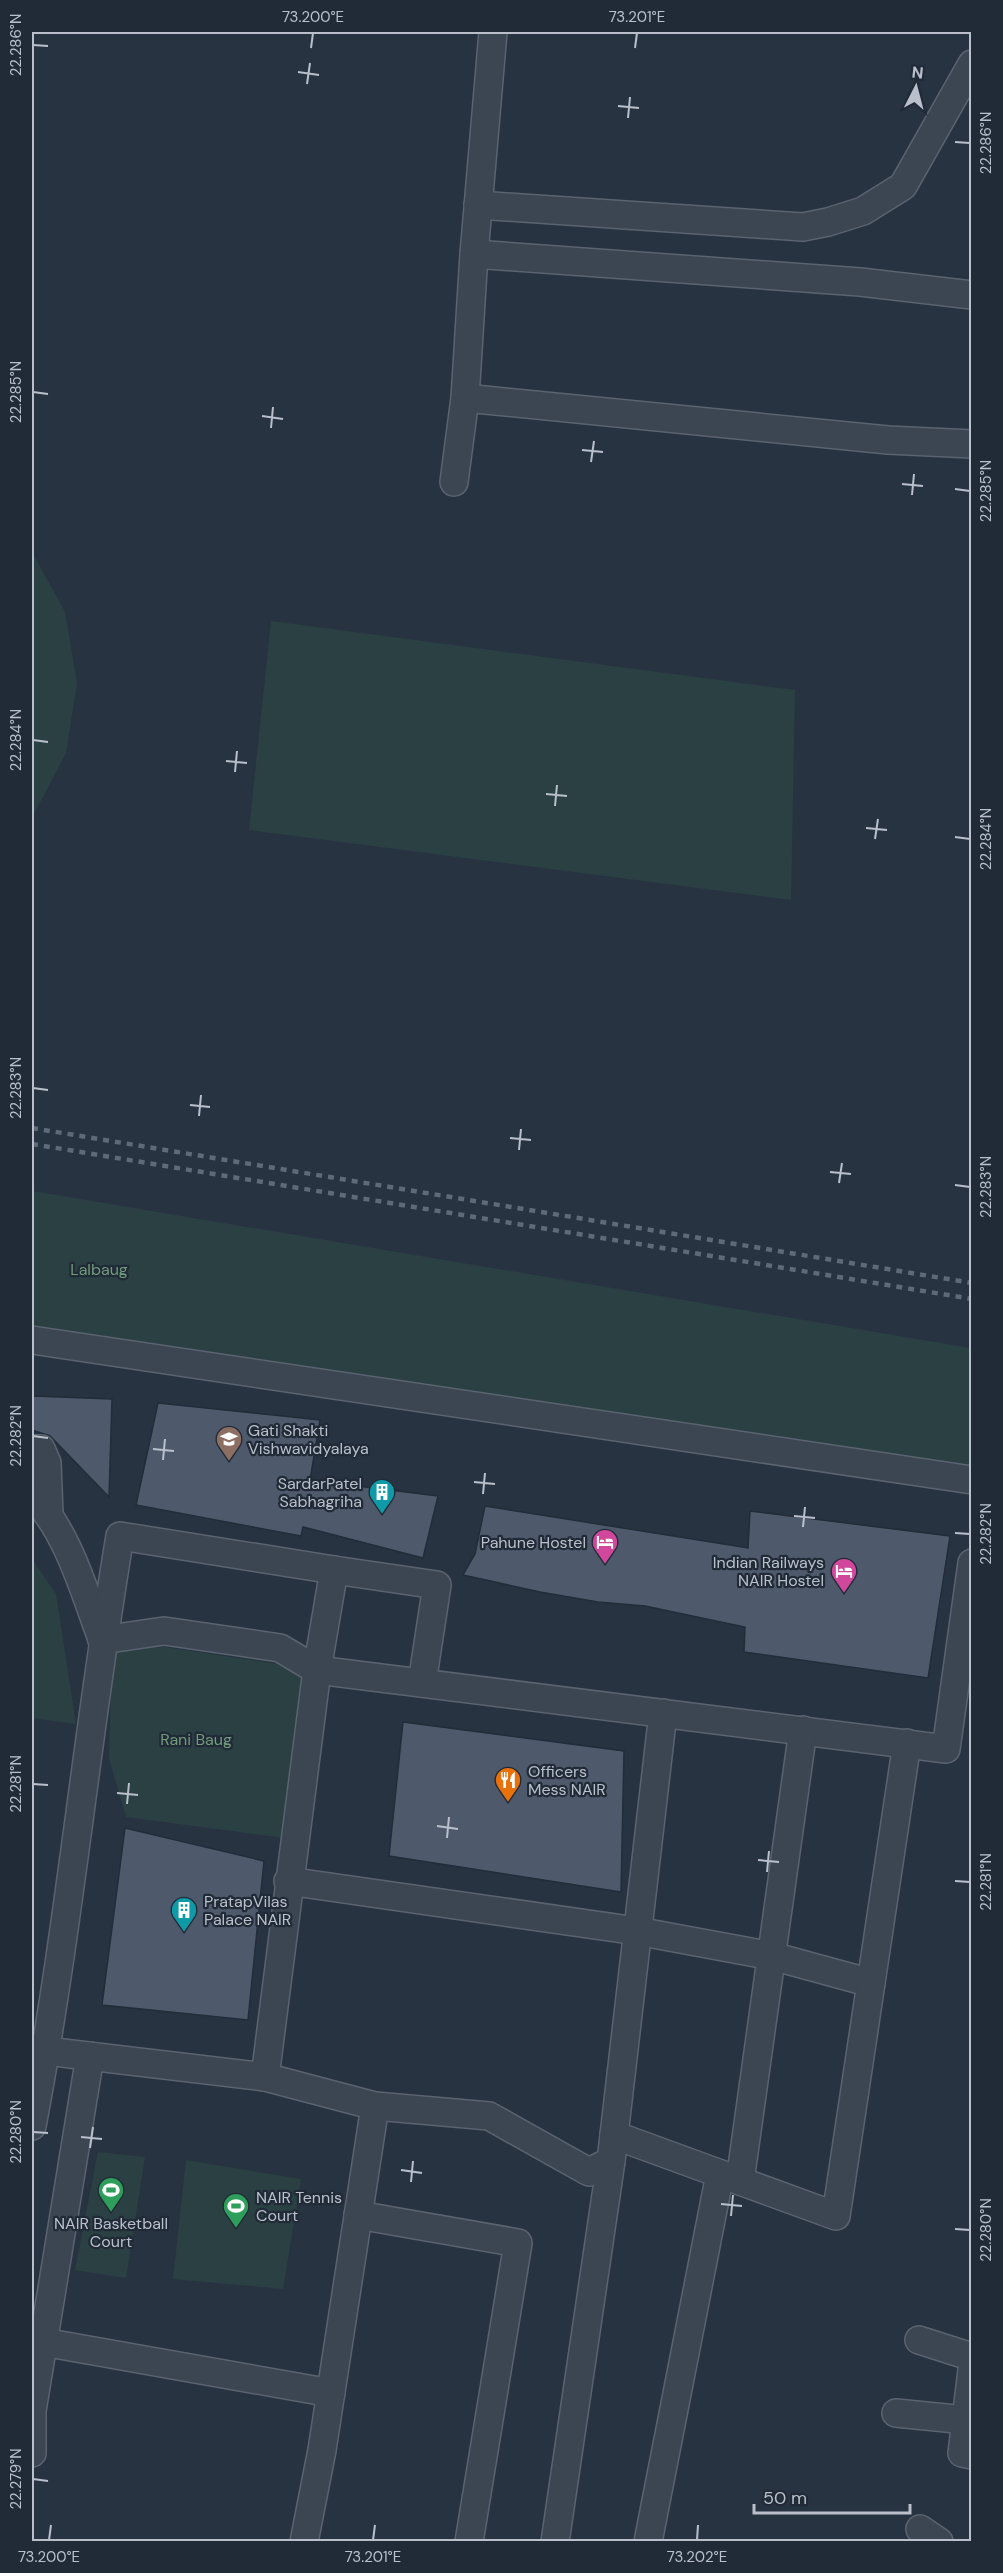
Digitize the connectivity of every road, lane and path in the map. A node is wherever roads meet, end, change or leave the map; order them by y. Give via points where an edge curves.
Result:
1 (493, 32) edge
2 (972, 64) edge
3 (478, 206) junction
4 (474, 254) junction
5 (972, 295) edge
6 (465, 398) junction
7 (972, 444) edge
8 (454, 482) dead end
9 (32, 1331) edge
10 (32, 1340) edge
11 (170, 1362) junction
12 (32, 1449) edge
13 (972, 1479) edge
14 (40, 1504) edge
15 (972, 1563) edge
16 (334, 1570) junction
17 (102, 1640) junction
18 (316, 1670) junction
19 (422, 1683) junction
20 (663, 1713) junction
21 (803, 1730) junction
22 (907, 1743) junction
23 (288, 1881) junction
24 (637, 1931) junction
25 (772, 1956) junction
26 (871, 1983) junction
27 (46, 2051) junction
28 (90, 2056) junction
29 (265, 2077) junction
30 (375, 2106) junction
31 (32, 2126) edge
32 (614, 2135) junction
33 (611, 2162) junction
34 (730, 2177) junction
35 (358, 2214) junction
36 (919, 2340) dead end
37 (43, 2342) junction
38 (972, 2357) edge
39 (972, 2370) edge
40 (331, 2393) junction
41 (896, 2413) dead end
42 (966, 2420) junction
43 (32, 2453) edge
44 (972, 2454) edge
45 (304, 2541) edge
46 (470, 2541) edge
47 (555, 2541) edge
48 (648, 2541) edge

1 - 3 street
2 - 3 street via 903,186 862,211 828,222 802,227
3 - 4 street
4 - 5 street via 860,282
4 - 6 street
6 - 7 street via 888,440
6 - 8 street
9 - 11 street via 137,1348
10 - 11 street
11 - 13 street
12 - 14 street via 41,1449 47,1462
14 - 17 street via 77,1572
15 - 22 street via 946,1749
16 - 17 street via 120,1536
16 - 18 street
16 - 19 street via 437,1585
17 - 18 street via 164,1631 280,1648
17 - 27 street
18 - 19 street
18 - 23 street
19 - 20 street
20 - 21 street
20 - 24 street
21 - 22 street
21 - 25 street
22 - 26 street
23 - 24 street
23 - 29 street
24 - 25 street
24 - 32 street
25 - 26 street
25 - 34 street
26 - 34 street via 836,2216
27 - 28 street
27 - 31 street
28 - 29 street
28 - 37 street
29 - 30 street
30 - 33 street via 489,2116 589,2172
30 - 35 street
32 - 33 street
32 - 34 street
33 - 47 street
34 - 48 street
35 - 40 street
35 - 46 street via 518,2243
36 - 38 street
37 - 40 street
37 - 43 street via 32,2411
39 - 42 street
40 - 45 street
41 - 42 street
42 - 44 street via 962,2453

